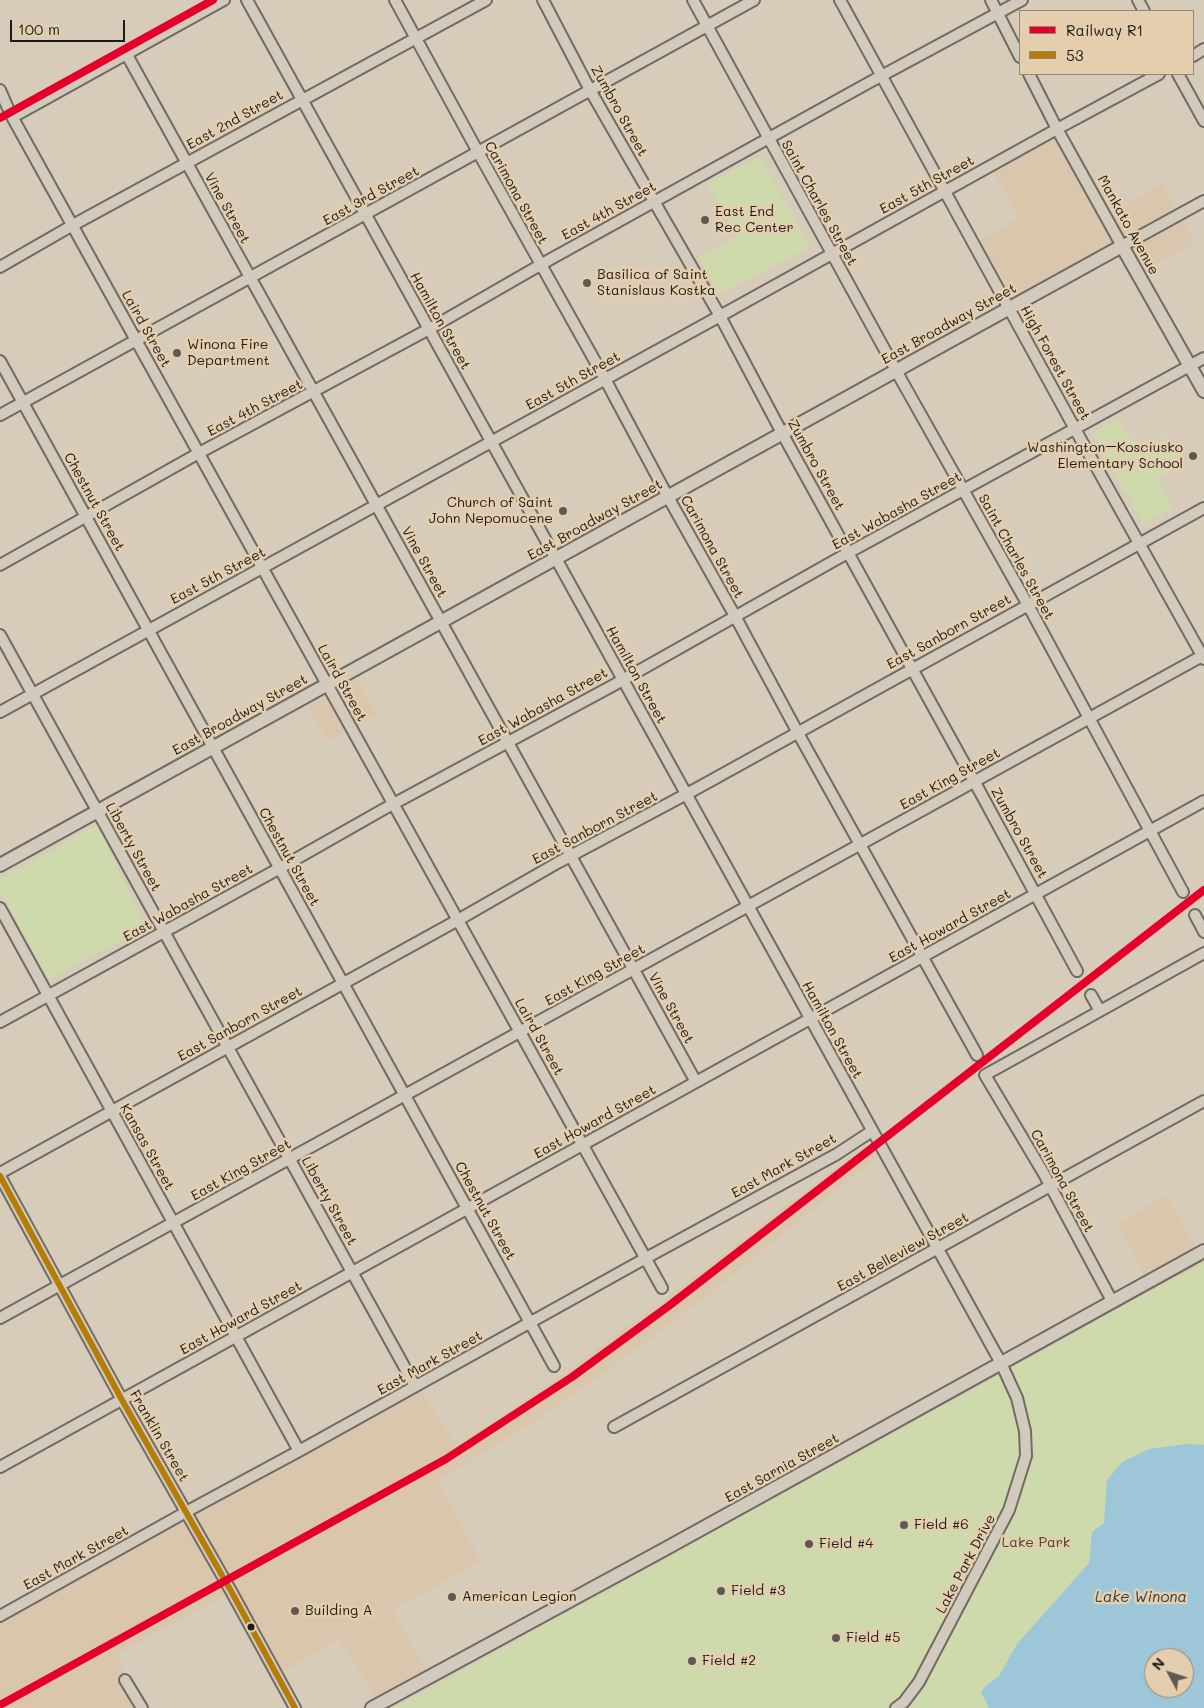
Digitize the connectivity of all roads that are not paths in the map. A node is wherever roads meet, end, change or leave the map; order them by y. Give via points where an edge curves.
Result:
1 (224, 0) edge
2 (247, 0) edge
3 (395, 0) edge
4 (486, 0) edge
5 (543, 0) edge
6 (693, 0) edge
7 (754, 0) edge
8 (840, 0) edge
9 (991, 0) edge
10 (1022, 0) edge
11 (998, 13) junction
12 (708, 26) junction
13 (416, 38) junction
14 (127, 55) junction
15 (1019, 55) edge
16 (1030, 75) edge
17 (1157, 75) edge
18 (1179, 75) edge
19 (882, 76) junction
20 (0, 90) edge
21 (590, 90) junction
22 (302, 99) junction
23 (13, 117) junction
24 (1204, 121) edge
25 (1057, 129) junction
26 (768, 140) junction
27 (478, 152) junction
28 (186, 163) junction
29 (945, 190) junction
30 (1204, 201) edge
31 (654, 202) junction
32 (365, 214) junction
33 (73, 225) junction
34 (1122, 246) junction
35 (832, 254) junction
36 (541, 265) junction
37 (0, 267) edge
38 (250, 277) junction
39 (1009, 308) junction
40 (720, 316) junction
41 (429, 329) junction
42 (136, 340) junction
43 (1204, 358) edge
44 (0, 361) edge
45 (1190, 365) junction
46 (896, 371) junction
47 (605, 379) junction
48 (1204, 391) edge
49 (314, 392) junction
50 (23, 403) junction
51 (0, 415) edge
52 (1075, 428) junction
53 (782, 433) junction
54 (491, 442) junction
55 (199, 453) junction
56 (964, 490) junction
57 (668, 496) junction
58 (376, 505) junction
59 (1204, 508) edge
60 (86, 517) junction
61 (1140, 544) junction
62 (848, 553) junction
63 (556, 558) junction
64 (0, 565) edge
65 (263, 568) junction
66 (1028, 604) junction
67 (735, 616) junction
68 (441, 622) junction
69 (148, 629) junction
70 (0, 635) edge
71 (1204, 657) edge
72 (913, 669) junction
73 (623, 680) junction
74 (327, 684) junction
75 (33, 694) junction
76 (0, 712) edge
77 (1089, 718) junction
78 (798, 733) junction
79 (508, 743) junction
80 (213, 747) junction
81 (974, 782) junction
82 (686, 794) junction
83 (1204, 801) edge
84 (394, 804) junction
85 (97, 811) junction
86 (1151, 830) junction
87 (860, 845) junction
88 (571, 856) junction
89 (0, 865) edge
90 (280, 868) junction
91 (1183, 892) dead end
92 (1036, 894) junction
93 (748, 906) junction
94 (0, 908) edge
95 (1195, 915) dead end
96 (458, 920) junction
97 (164, 932) junction
98 (1204, 932) edge
99 (1204, 953) edge
100 (922, 957) junction
101 (634, 969) junction
102 (1077, 971) dead end
103 (344, 983) junction
104 (1091, 994) dead end
105 (48, 995) junction
106 (1100, 1011) junction
107 (810, 1019) junction
108 (0, 1022) edge
109 (520, 1032) junction
110 (228, 1047) junction
111 (978, 1054) dead end
112 (696, 1082) junction
113 (405, 1095) junction
114 (1204, 1100) edge
115 (111, 1110) junction
116 (872, 1130) junction
117 (583, 1145) junction
118 (290, 1159) junction
119 (0, 1175) edge
120 (1051, 1186) junction
121 (468, 1208) junction
122 (173, 1223) junction
123 (938, 1249) junction
124 (1204, 1251) edge
125 (646, 1258) junction
126 (352, 1272) junction
127 (60, 1285) junction
128 (662, 1288) dead end
129 (1112, 1301) junction
130 (0, 1318) edge
131 (531, 1322) junction
132 (236, 1336) junction
133 (1001, 1364) junction
134 (554, 1366) dead end
135 (415, 1386) junction
136 (122, 1400) junction
137 (614, 1426) dead end
138 (299, 1451) junction
139 (0, 1467) edge
140 (186, 1512) junction
141 (0, 1616) edge
142 (125, 1680) dead end
143 (142, 1708) edge
144 (295, 1708) edge
145 (372, 1708) edge
146 (896, 1708) edge

1 - 14 street
2 - 22 street, Hamilton Street
3 - 13 street, Carimona Street
4 - 13 street, East 2nd Street
5 - 21 street, Zumbro Street
6 - 12 street, Saint Charles Street
7 - 12 street, East 3rd Street
8 - 19 street, High Forest Street
9 - 11 street
10 - 11 street, East 4th Street
11 - 15 street
11 - 19 street, East 4th Street
12 - 21 street, East 3rd Street
12 - 26 street, Saint Charles Street
13 - 22 street, East 2nd Street
13 - 27 street, Carimona Street
14 - 23 street
14 - 28 street, Vine Street
16 - 25 street, Mankato Avenue
17 - 25 street, East 5th Street
18 - 24 street
19 - 26 street, East 4th Street
19 - 29 street, High Forest Street
20 - 23 street, Laird Street
21 - 27 street, East 3rd Street
21 - 31 street, Zumbro Street
22 - 28 street, East 2nd Street
22 - 32 street, Hamilton Street
23 - 33 street, Laird Street
25 - 29 street, East 5th Street
25 - 34 street, Mankato Avenue
26 - 31 street, East 4th Street
26 - 35 street, Saint Charles Street
27 - 32 street, East 3rd Street
27 - 36 street, Carimona Street
28 - 33 street, East 2nd Street
28 - 38 street, Vine Street
29 - 35 street, East 5th Street
29 - 39 street, High Forest Street
30 - 34 street, East Broadway Street
31 - 36 street, East 4th Street
31 - 40 street, Zumbro Street
32 - 38 street, East 3rd Street
32 - 41 street, Hamilton Street
33 - 37 street, East 2nd Street
33 - 42 street, Laird Street
34 - 39 main road, East Broadway Street
34 - 45 main road, Mankato Avenue
35 - 40 street, East 5th Street
35 - 46 street, Saint Charles Street
36 - 41 street, East 4th Street
36 - 47 street, Carimona Street
38 - 42 street, East 3rd Street
38 - 49 street, Vine Street
39 - 46 main road, East Broadway Street
39 - 52 street, High Forest Street
40 - 47 street, East 5th Street
40 - 53 street, Zumbro Street
41 - 49 street, East 4th Street
41 - 54 street, Hamilton Street
42 - 50 street, East 3rd Street
42 - 55 street, Laird Street
43 - 45 street, East Wabasha Street
44 - 50 street, Chestnut Street
45 - 48 main road, Mankato Avenue
45 - 52 street, East Wabasha Street
46 - 53 main road, East Broadway Street
46 - 56 street, Saint Charles Street
47 - 54 street, East 5th Street
47 - 57 street, Carimona Street
49 - 55 street, East 4th Street
49 - 58 street, Vine Street
50 - 51 street, East 3rd Street
50 - 60 street, Chestnut Street
52 - 56 street, East Wabasha Street
52 - 61 street, High Forest Street
53 - 57 main road, East Broadway Street
53 - 62 street, Zumbro Street
54 - 58 street, East 5th Street
54 - 63 street, Hamilton Street
55 - 60 street, East 4th Street
55 - 65 street, Laird Street
56 - 62 street, East Wabasha Street
56 - 66 street, Saint Charles Street
57 - 63 main road, East Broadway Street
57 - 67 street, Carimona Street
58 - 65 street, East 5th Street
58 - 68 street, Vine Street
59 - 61 street, East Sanborn Street
60 - 64 street, East 4th Street
60 - 69 street, Chestnut Street
61 - 66 street, East Sanborn Street
61 - 71 street, High Forest Street
62 - 67 street, East Wabasha Street
62 - 72 street, Zumbro Street
63 - 68 main road, East Broadway Street
63 - 73 street, Hamilton Street
65 - 69 street, East 5th Street
65 - 74 street, Laird Street
66 - 72 street, East Sanborn Street
66 - 77 street, Saint Charles Street
67 - 73 street, East Wabasha Street
67 - 78 street, Carimona Street
68 - 74 main road, East Broadway Street
68 - 79 street, Vine Street
69 - 75 street, East 5th Street
69 - 80 street, Chestnut Street
70 - 75 street, Liberty Street
71 - 77 street, East King Street
72 - 78 street, East Sanborn Street
72 - 81 street, Zumbro Street
73 - 79 street, East Wabasha Street
73 - 82 street, Hamilton Street
74 - 80 main road, East Broadway Street
74 - 84 street, Laird Street
75 - 76 street, East 5th Street
75 - 85 street, Liberty Street
77 - 81 street, East King Street
77 - 86 street, Saint Charles Street
78 - 82 street, East Sanborn Street
78 - 87 street, Carimona Street
79 - 84 street, East Wabasha Street
79 - 88 street, Vine Street
80 - 85 main road, East Broadway Street
80 - 90 street, Chestnut Street
81 - 87 street, East King Street
81 - 92 street, Zumbro Street
82 - 88 street, East Sanborn Street
82 - 93 street, Hamilton Street
83 - 86 street, East Howard Street
84 - 90 street, East Wabasha Street
84 - 96 street, Laird Street
85 - 89 main road, East Broadway Street
85 - 97 street, Liberty Street
86 - 91 street, Saint Charles Street
86 - 92 street, East Howard Street
87 - 93 street, East King Street
87 - 100 street, Carimona Street
88 - 96 street, East Sanborn Street
88 - 101 street, Vine Street
90 - 97 street, East Wabasha Street
90 - 103 street, Chestnut Street
92 - 100 street, East Howard Street
92 - 102 street, Zumbro Street
93 - 101 street, East King Street
93 - 107 street, Hamilton Street
94 - 105 street, Kansas Street
95 - 98 street
96 - 103 street, East Sanborn Street
96 - 109 street, Laird Street
97 - 105 street, East Wabasha Street
97 - 110 street, Liberty Street
99 - 106 street
100 - 107 street, East Howard Street
100 - 111 street, Carimona Street
101 - 109 street, East King Street
101 - 112 street, Vine Street
103 - 110 street, East Sanborn Street
103 - 113 street, Chestnut Street
104 - 106 street
105 - 108 street, East Wabasha Street
105 - 115 street, Kansas Street
106 - 120 street, Carimona Street via 985,1075
107 - 112 street, East Howard Street
107 - 116 street, Hamilton Street
109 - 113 street, East King Street
109 - 117 street, Laird Street
110 - 115 street, East Sanborn Street
110 - 118 street, Liberty Street
112 - 117 street, East Howard Street
113 - 118 street, East King Street
113 - 121 street, Chestnut Street
114 - 120 street, East Belleview Street
115 - 119 street, East Sanborn Street
115 - 122 street, Kansas Street
116 - 123 street, Hamilton Street
116 - 125 street, East Mark Street via 837,1154
117 - 121 street, East Howard Street
117 - 125 street, Laird Street
118 - 122 street, East King Street
118 - 126 street, Liberty Street
119 - 127 street, Franklin Street
120 - 123 street, East Belleview Street
120 - 129 street, Carimona Street
121 - 126 street, East Howard Street
121 - 131 street, Chestnut Street
122 - 127 street, East King Street
122 - 132 street, Kansas Street
123 - 133 street, Hamilton Street
123 - 137 street, East Belleview Street
124 - 129 main road, East Sarnia Street
125 - 128 street, Laird Street
125 - 131 street, East Mark Street
126 - 132 street, East Howard Street
126 - 135 street, Liberty Street
127 - 130 street, East King Street
127 - 136 street, Franklin Street
129 - 133 main road, East Sarnia Street
131 - 134 street, Chestnut Street
131 - 135 street, East Mark Street
132 - 136 street, East Howard Street
132 - 138 street, Kansas Street
133 - 145 main road, East Sarnia Street
133 - 146 street, Lake Park Drive via 1017,1398 1024,1431 1026,1456 1022,1470 1009,1510 920,1682
135 - 138 street, East Mark Street
136 - 139 street, East Howard Street
136 - 140 street, Franklin Street
138 - 140 street, East Mark Street
140 - 141 street, East Mark Street
140 - 144 street, Franklin Street
142 - 143 street

